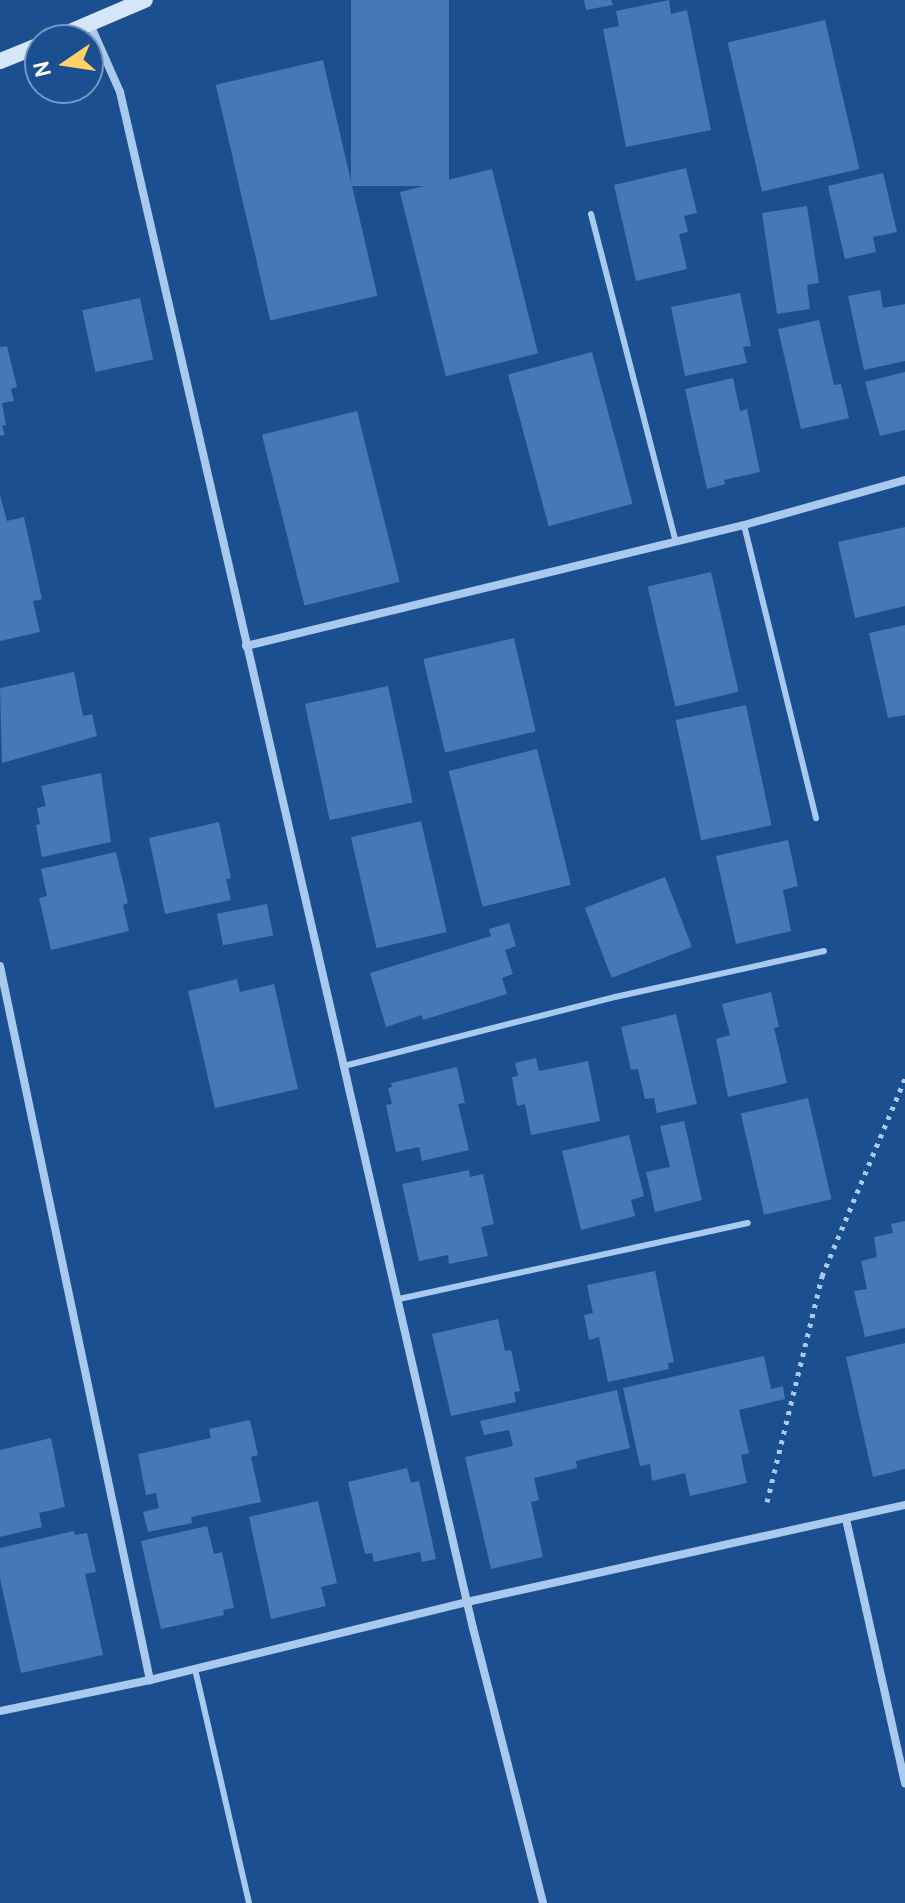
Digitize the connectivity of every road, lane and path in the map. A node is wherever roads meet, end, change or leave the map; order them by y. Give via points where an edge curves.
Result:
1 (145, 0) edge
2 (90, 23) joint
3 (24, 51) edge
4 (0, 61) edge
5 (591, 214) dead end
6 (905, 480) edge
7 (744, 525) junction
8 (676, 542) junction
9 (246, 646) junction
10 (816, 818) dead end
11 (824, 951) dead end
12 (0, 966) edge
13 (344, 1066) junction
14 (905, 1079) edge
15 (748, 1223) dead end
16 (399, 1299) junction
17 (905, 1505) edge
18 (846, 1519) junction
19 (758, 1538) junction
20 (467, 1602) junction
21 (195, 1669) junction
22 (150, 1680) junction
23 (0, 1711) edge
24 (905, 1784) edge
25 (249, 1903) edge
26 (543, 1903) edge

1 - 2 main road
2 - 9 street via 120,92
3 - 4 main road
5 - 8 lane
6 - 7 street
7 - 8 street
7 - 10 lane
8 - 9 street
9 - 13 street
11 - 13 lane
12 - 22 street
13 - 16 street
14 - 19 path via 822,1276
15 - 16 lane
16 - 20 street
17 - 18 street
18 - 19 street
18 - 24 street
19 - 20 street
20 - 21 street
20 - 26 street
21 - 22 street
21 - 25 lane
22 - 23 street

